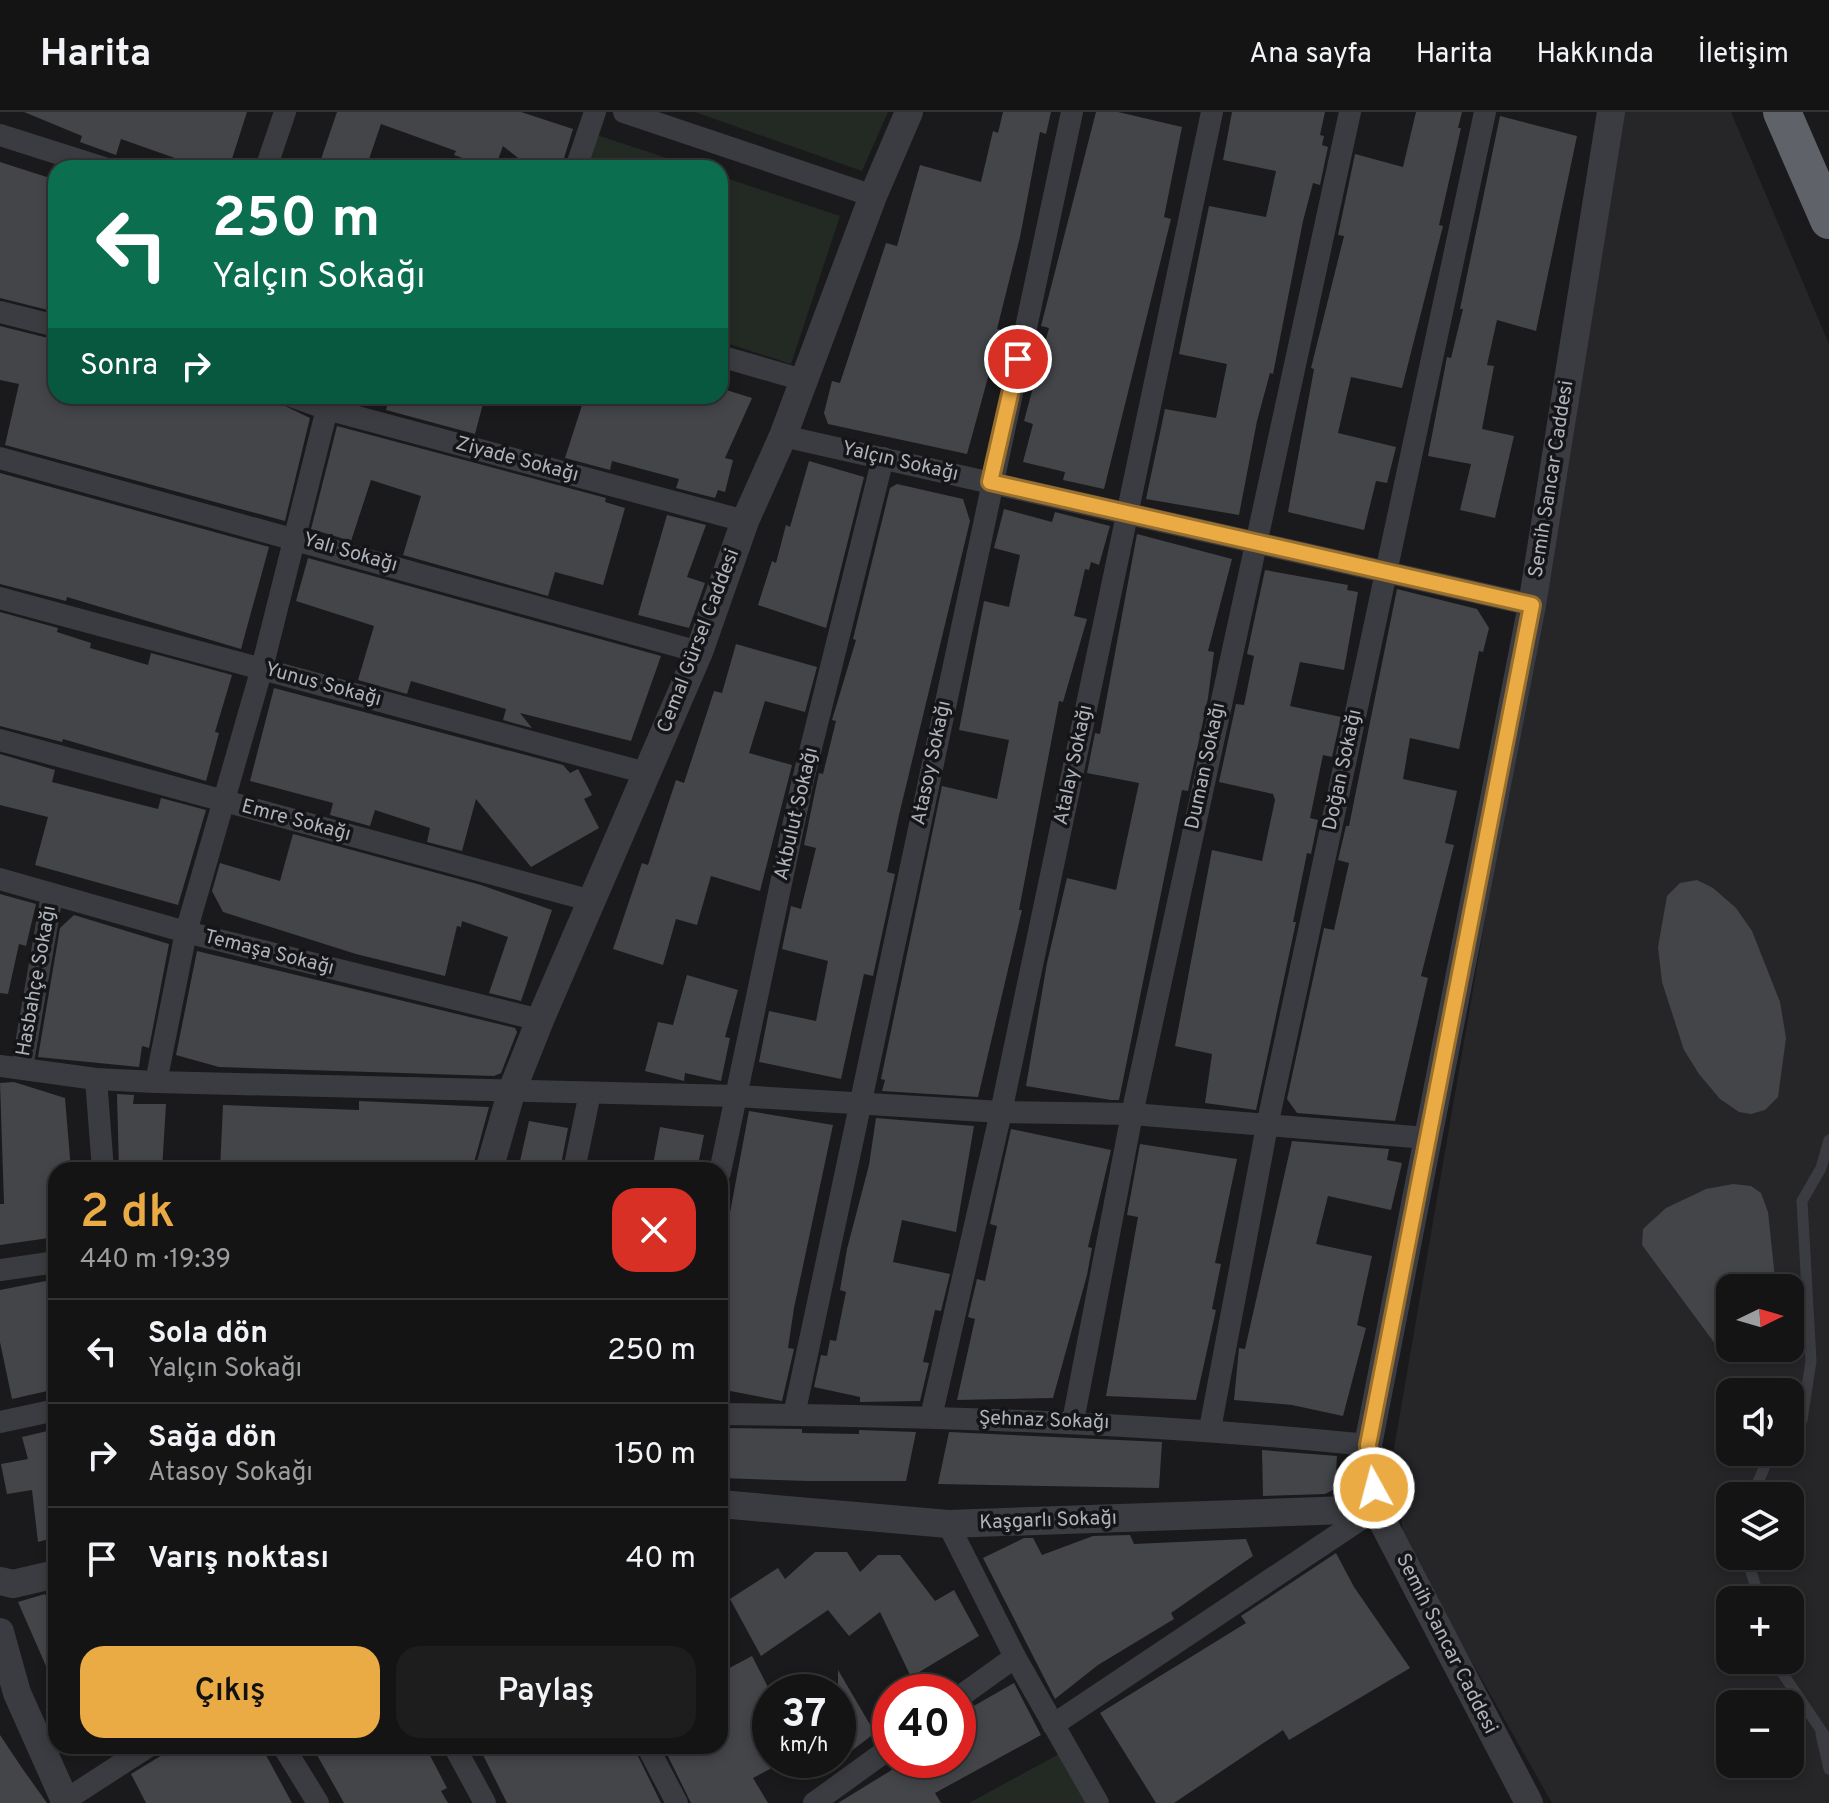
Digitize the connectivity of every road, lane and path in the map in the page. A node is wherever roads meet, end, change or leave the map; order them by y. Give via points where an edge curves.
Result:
1 (285, 112) edge
2 (595, 112) edge
3 (624, 112) edge
4 (909, 112) edge
5 (1072, 112) edge
6 (1212, 112) edge
7 (1350, 112) edge
8 (1485, 112) edge
9 (1611, 112) edge
10 (1782, 112) edge
11 (0, 135) edge
12 (79, 160) edge
13 (269, 160) edge
14 (579, 160) edge
15 (873, 196) junction
16 (1829, 220) edge
17 (0, 312) edge
18 (48, 324) edge
19 (728, 358) edge
20 (803, 380) junction
21 (313, 404) edge
22 (327, 409) junction
23 (783, 436) junction
24 (0, 458) edge
25 (883, 458) junction
26 (990, 482) junction
27 (1127, 513) junction
28 (745, 521) junction
29 (293, 537) junction
30 (1254, 543) junction
31 (1385, 575) junction
32 (0, 598) edge
33 (1532, 605) junction
34 (699, 652) junction
35 (262, 668) junction
36 (0, 740) edge
37 (646, 773) junction
38 (223, 801) junction
39 (0, 879) edge
40 (52, 895) junction
41 (592, 901) junction
42 (186, 932) junction
43 (540, 1020) junction
44 (11, 1066) edge
45 (96, 1079) junction
46 (156, 1082) junction
47 (511, 1093) junction
48 (590, 1093) junction
49 (737, 1096) junction
50 (862, 1102) junction
51 (1001, 1112) junction
52 (1132, 1114) junction
53 (1267, 1126) junction
54 (1427, 1138) junction
55 (1829, 1140) edge
56 (102, 1162) edge
57 (491, 1162) edge
58 (576, 1162) edge
59 (722, 1162) edge
60 (48, 1263) edge
61 (0, 1270) edge
62 (1804, 1407) edge
63 (48, 1412) edge
64 (728, 1414) edge
65 (794, 1415) junction
66 (931, 1417) junction
67 (1073, 1421) junction
68 (0, 1422) edge
69 (1210, 1429) junction
70 (1368, 1445) junction
71 (728, 1505) edge
72 (1376, 1509) junction
73 (948, 1524) junction
74 (48, 1576) edge
75 (0, 1581) edge
76 (0, 1632) edge
77 (1015, 1657) junction
78 (1783, 1674) edge
79 (976, 1685) edge
80 (9, 1700) edge
81 (1053, 1725) junction
82 (1825, 1738) edge
83 (137, 1754) edge
84 (288, 1754) edge
85 (458, 1754) edge
86 (651, 1754) edge
87 (872, 1761) edge
88 (1829, 1769) edge
89 (64, 1802) edge
90 (318, 1803) edge
91 (485, 1803) edge
92 (677, 1803) edge
93 (814, 1803) edge
94 (1098, 1803) edge
95 (1529, 1803) edge

1 - 13 street
2 - 14 street
3 - 15 street
4 - 15 street, Cemal Gürsel Caddesi
5 - 26 street, Atasoy Sokağı
6 - 27 street, Atalay Sokağı
7 - 30 street, Duman Sokağı
8 - 31 street, Doğan Sokağı
9 - 33 street, Semih Sancar Caddesi
10 - 16 highway
11 - 12 street
15 - 20 street, Cemal Gürsel Caddesi
17 - 18 street
19 - 20 street
20 - 23 street, Cemal Gürsel Caddesi
21 - 22 street, Ziyade Sokağı
22 - 28 street, Ziyade Sokağı
22 - 29 street
23 - 25 street, Yalçın Sokağı
23 - 28 street, Cemal Gürsel Caddesi
24 - 29 street, Yalı Sokağı
25 - 26 street, Yalçın Sokağı
25 - 49 street, Akbulut Sokağı via 802,784
26 - 27 street, Yalçın Sokağı
26 - 50 street, Atasoy Sokağı
27 - 30 street, Yalçın Sokağı
27 - 51 street, Atalay Sokağı
28 - 34 street, Cemal Gürsel Caddesi
29 - 34 street, Yalı Sokağı
29 - 35 street
30 - 31 street, Yalçın Sokağı
30 - 52 street, Duman Sokağı
31 - 33 street, Yalçın Sokağı
31 - 53 street, Doğan Sokağı
32 - 35 street, Yunus Sokağı
33 - 54 street, Semih Sancar Caddesi
34 - 37 street, Cemal Gürsel Caddesi
35 - 37 street, Yunus Sokağı
35 - 38 street
36 - 38 street, Emre Sokağı
37 - 41 street, Cemal Gürsel Caddesi
38 - 41 street, Emre Sokağı
38 - 42 street
39 - 40 street, Temaşa Sokağı
40 - 42 street, Temaşa Sokağı
40 - 44 street, Hasbahçe Sokağı
41 - 43 street, Cemal Gürsel Caddesi
42 - 43 street, Temaşa Sokağı
42 - 46 street
43 - 47 street, Cemal Gürsel Caddesi
44 - 45 street
45 - 46 street
45 - 56 street
46 - 47 street
47 - 48 street
47 - 57 street, Cemal Gürsel Caddesi
48 - 49 street
48 - 58 street
49 - 50 street
49 - 59 street, Akbulut Sokağı
50 - 51 street
50 - 65 street, Atasoy Sokağı
51 - 52 street
51 - 66 street, Atalay Sokağı
52 - 53 street
52 - 67 street, Duman Sokağı
53 - 54 street
53 - 69 street, Doğan Sokağı
54 - 70 street, Semih Sancar Caddesi
55 - 62 lane via 1821,1168 1802,1201 1811,1361
60 - 61 street
63 - 68 street
64 - 65 street, Şehnaz Sokağı
65 - 66 street, Şehnaz Sokağı
66 - 67 street, Şehnaz Sokağı
67 - 69 street, Şehnaz Sokağı
69 - 70 street, Şehnaz Sokağı
70 - 72 street, Semih Sancar Caddesi
71 - 73 street, Kaşgarlı Sokağı
72 - 73 street, Kaşgarlı Sokağı
72 - 81 street
72 - 95 street, Semih Sancar Caddesi
73 - 77 street
74 - 75 street via 13,1584
76 - 80 street
77 - 79 street
77 - 81 street
78 - 82 lane
80 - 89 street
81 - 94 street
82 - 88 lane
83 - 89 street
84 - 90 street
85 - 91 street
86 - 92 street
87 - 93 street

